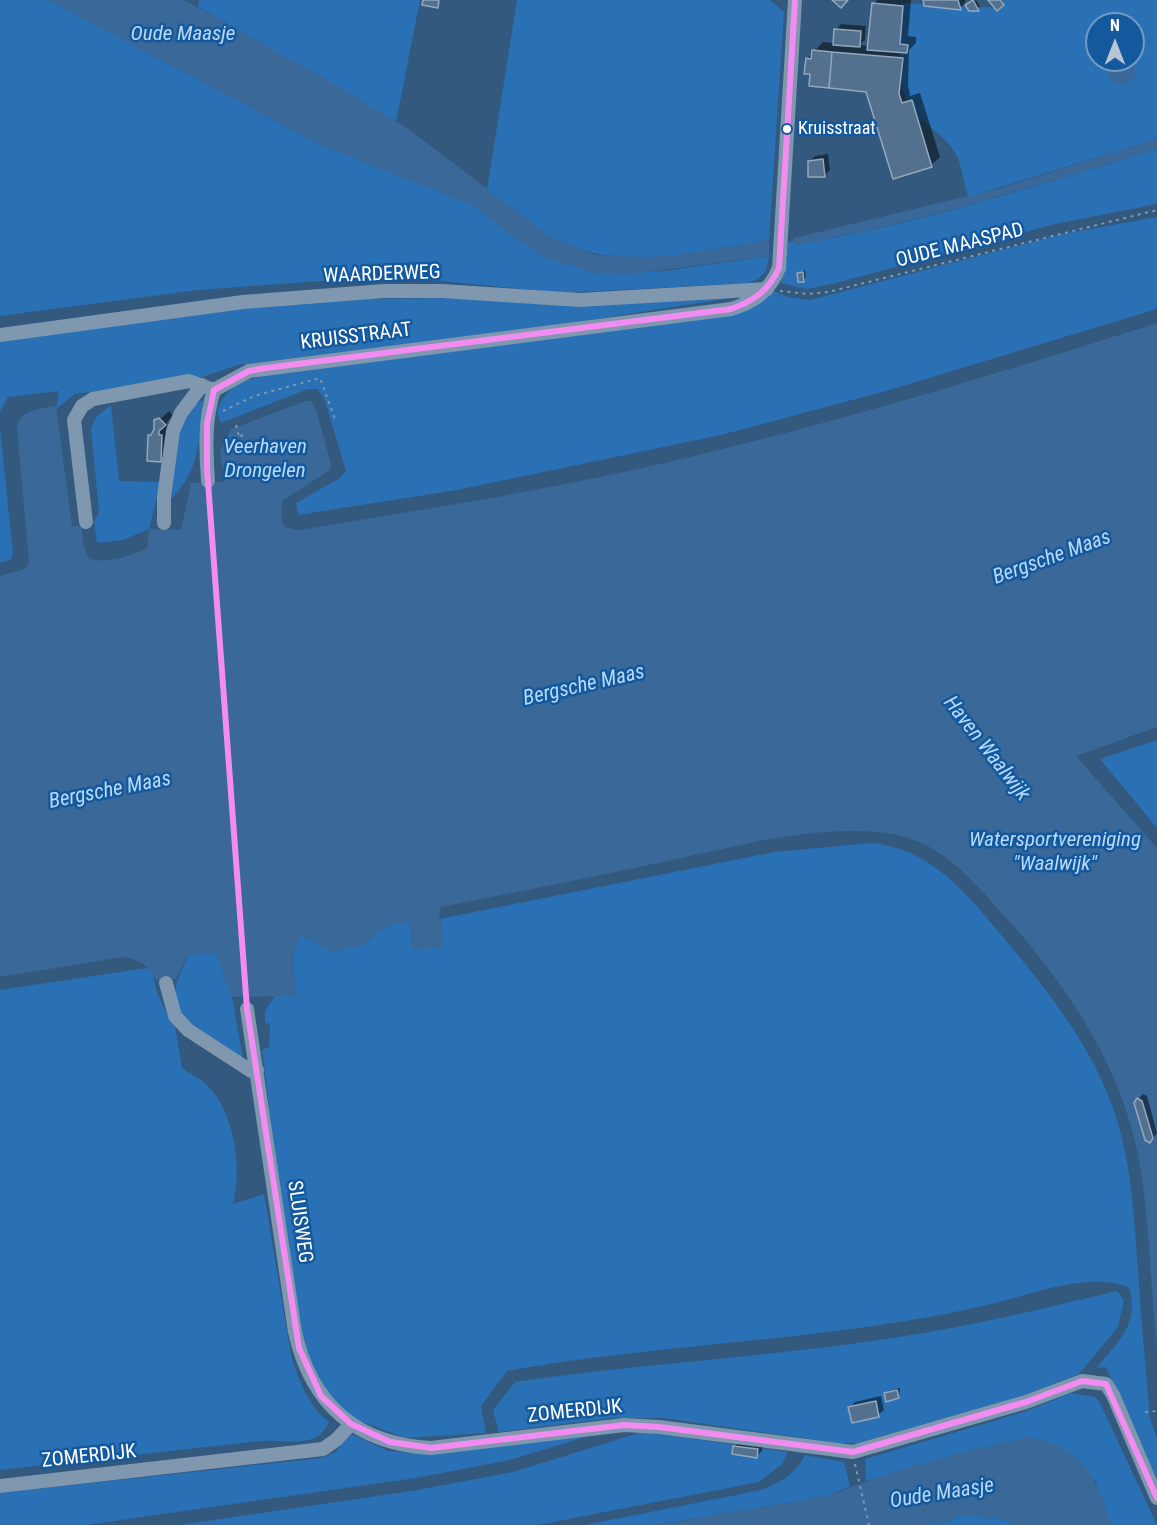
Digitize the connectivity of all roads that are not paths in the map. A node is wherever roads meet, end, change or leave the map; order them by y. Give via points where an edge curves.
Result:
1 (795, 0) edge
2 (767, 289) junction
3 (0, 334) edge
4 (208, 387) junction
5 (208, 482) dead end
6 (86, 522) dead end
7 (164, 523) dead end
8 (166, 983) dead end
9 (247, 1009) dead end
10 (257, 1070) junction
11 (351, 1424) junction
12 (0, 1486) edge
13 (1157, 1498) edge

1 - 2 street via 779,268
2 - 3 street, WAARDERWEG via 580,300 384,291 243,302
2 - 4 street, KRUISSTRAAT via 749,304 731,309 266,368
4 - 5 street
4 - 6 street via 189,381 93,399 82,406 74,420
4 - 7 street, KRUISSTRAAT via 181,413 173,431
8 - 10 street via 175,1016 188,1030 251,1071
9 - 10 street, SLUISWEG
10 - 11 street, SLUISWEG via 298,1348 321,1396
11 - 12 street, ZOMERDIJK via 323,1449
11 - 13 street, ZOMERDIJK via 370,1435 409,1447 455,1446 624,1425 853,1452 1026,1402 1082,1381 1095,1381 1106,1384 1113,1395

